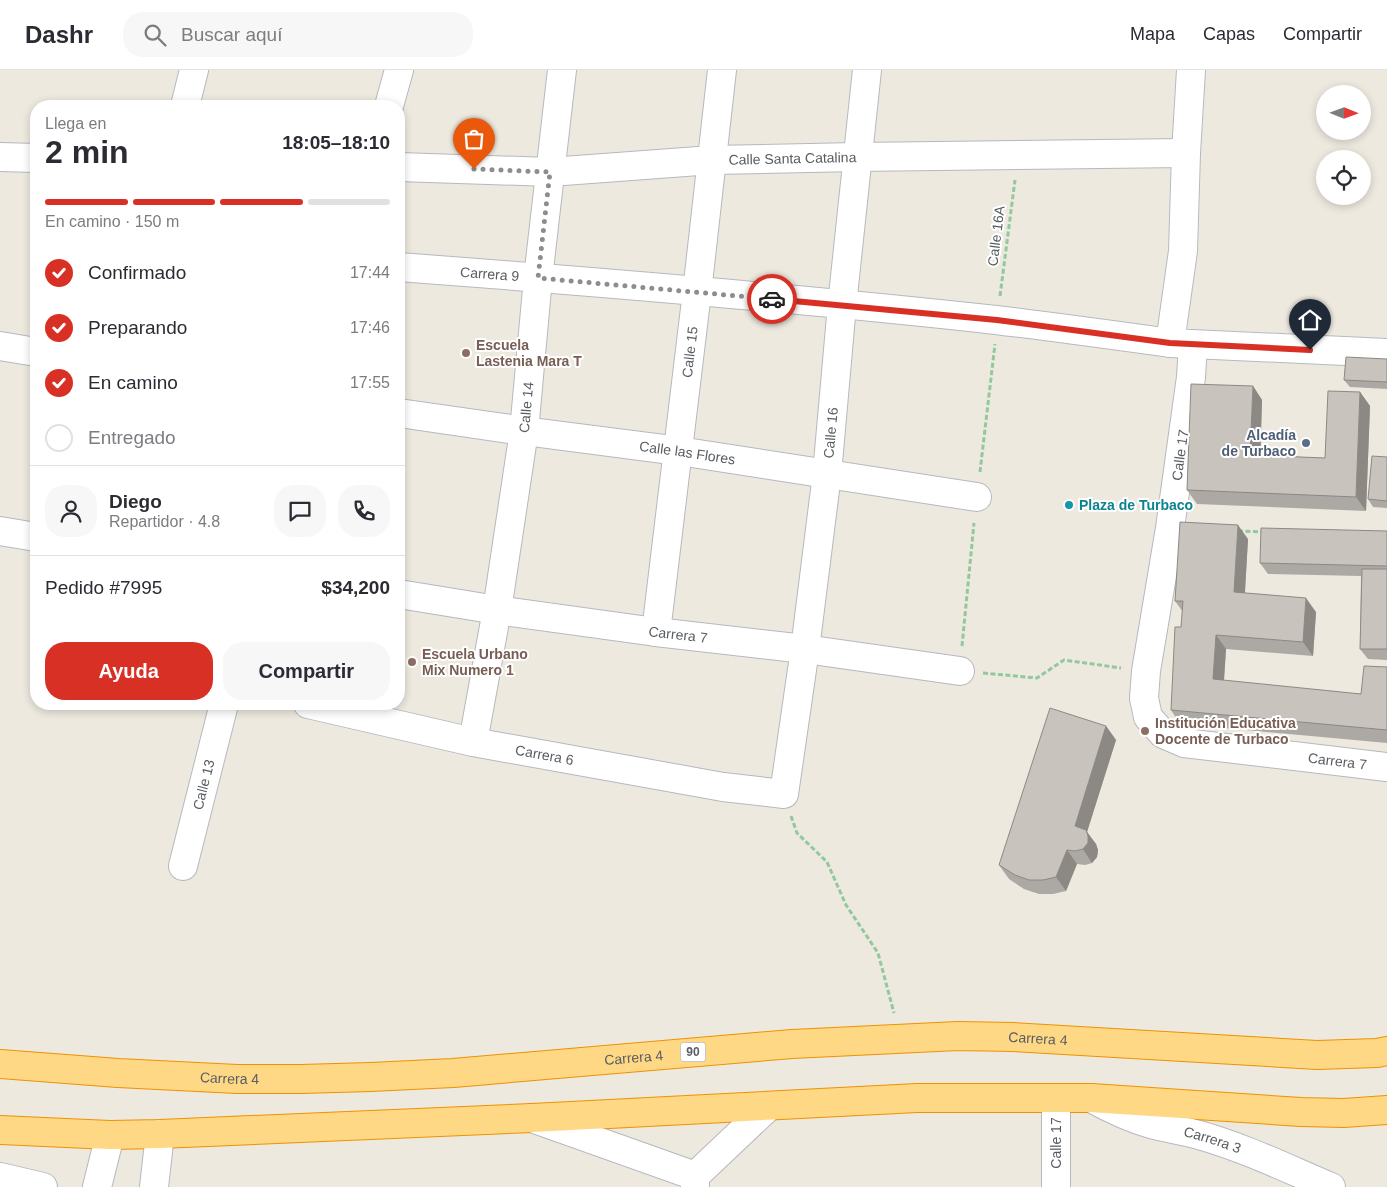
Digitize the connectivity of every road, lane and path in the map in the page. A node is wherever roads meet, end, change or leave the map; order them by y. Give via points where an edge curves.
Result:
1 (194, 70) edge
2 (399, 70) edge
3 (562, 70) edge
4 (722, 70) edge
5 (867, 70) edge
6 (1191, 70) edge
7 (187, 100) edge
8 (391, 100) edge
9 (1186, 153) junction
10 (1018, 155) junction
11 (0, 157) edge
12 (858, 157) junction
13 (30, 158) edge
14 (712, 160) junction
15 (405, 167) edge
16 (550, 172) junction
17 (405, 267) edge
18 (538, 278) junction
19 (698, 292) junction
20 (842, 305) junction
21 (997, 320) junction
22 (1181, 344) junction
23 (0, 346) edge
24 (30, 351) edge
25 (1387, 353) edge
26 (405, 414) edge
27 (524, 431) junction
28 (679, 451) junction
29 (827, 474) junction
30 (976, 497) dead end
31 (0, 531) edge
32 (1229, 531) edge
33 (1268, 532) edge
34 (30, 536) edge
35 (405, 595) edge
36 (497, 610) junction
37 (656, 632) junction
38 (805, 649) junction
39 (960, 671) joint
40 (1146, 671) junction
41 (222, 710) edge
42 (334, 710) edge
43 (1148, 717) joint
44 (473, 742) junction
45 (1387, 767) edge
46 (784, 794) junction
47 (183, 866) dead end
48 (901, 1038) junction
49 (1387, 1051) edge
50 (0, 1064) edge
51 (1091, 1098) junction
52 (1056, 1099) junction
53 (769, 1106) junction
54 (1387, 1110) edge
55 (532, 1118) junction
56 (0, 1130) edge
57 (152, 1134) junction
58 (110, 1135) junction
59 (0, 1177) edge
60 (695, 1181) edge
61 (43, 1187) edge
62 (97, 1187) edge
63 (139, 1187) edge
64 (154, 1187) edge
65 (1056, 1187) edge
66 (1331, 1187) edge

1 - 7 street
2 - 8 street
3 - 16 street, Calle 14
4 - 14 street, Calle 15
5 - 12 street, Calle 16
6 - 9 street, Calle 17
9 - 10 street, Calle Santa Catalina
9 - 22 street, Calle 17
10 - 12 street, Calle Santa Catalina
10 - 21 path, Calle 16A
11 - 13 street
12 - 14 street, Calle Santa Catalina
12 - 20 street, Calle 16
14 - 16 street, Calle Santa Catalina
14 - 19 street, Calle 15
15 - 16 street, Calle Santa Catalina
16 - 18 street, Calle 14
17 - 18 street, Carrera 9
18 - 19 street, Carrera 9
18 - 27 street, Calle 14
19 - 20 street, Carrera 9
19 - 28 street, Calle 15
20 - 21 street, Carrera 9
20 - 29 street, Calle 16
21 - 22 street, Carrera 9
22 - 25 street, Carrera 9
22 - 40 street, Calle 17 via 1191,377
23 - 24 street
26 - 27 street, Calle las Flores
27 - 28 street, Calle las Flores
27 - 36 street, Calle 14
28 - 29 street, Calle las Flores
28 - 37 street, Calle 15
29 - 30 street, Calle las Flores
29 - 38 street, Calle 16
31 - 34 street
32 - 33 path
35 - 36 street, Carrera 7
36 - 37 street, Carrera 7
36 - 44 street, Calle 14
37 - 38 street, Carrera 7
38 - 39 street, Carrera 7
38 - 46 street, Calle 16
39 - 40 path via 1037,678 1064,660
40 - 43 street, Calle 17 via 1144,698
41 - 47 street, Calle 13
42 - 44 street, Carrera 6
43 - 45 street, Carrera 7 via 1163,734 1184,743
44 - 46 street, Carrera 6 via 723,787
46 - 48 path via 797,833 827,862 846,905 878,953
48 - 49 highway, Carrera 4 / 90 via 1012,1037 1317,1055
48 - 50 highway, Carrera 4 / 90 via 371,1078 237,1079
51 - 52 highway
51 - 54 highway via 1301,1112
51 - 66 street, Carrera 3 via 1134,1119 1199,1134
52 - 53 highway via 917,1098
52 - 65 street, Calle 17
53 - 55 highway
53 - 60 street
55 - 57 highway
55 - 60 street
56 - 58 highway
57 - 58 highway
57 - 63 street
57 - 64 street
58 - 62 street
59 - 61 street

